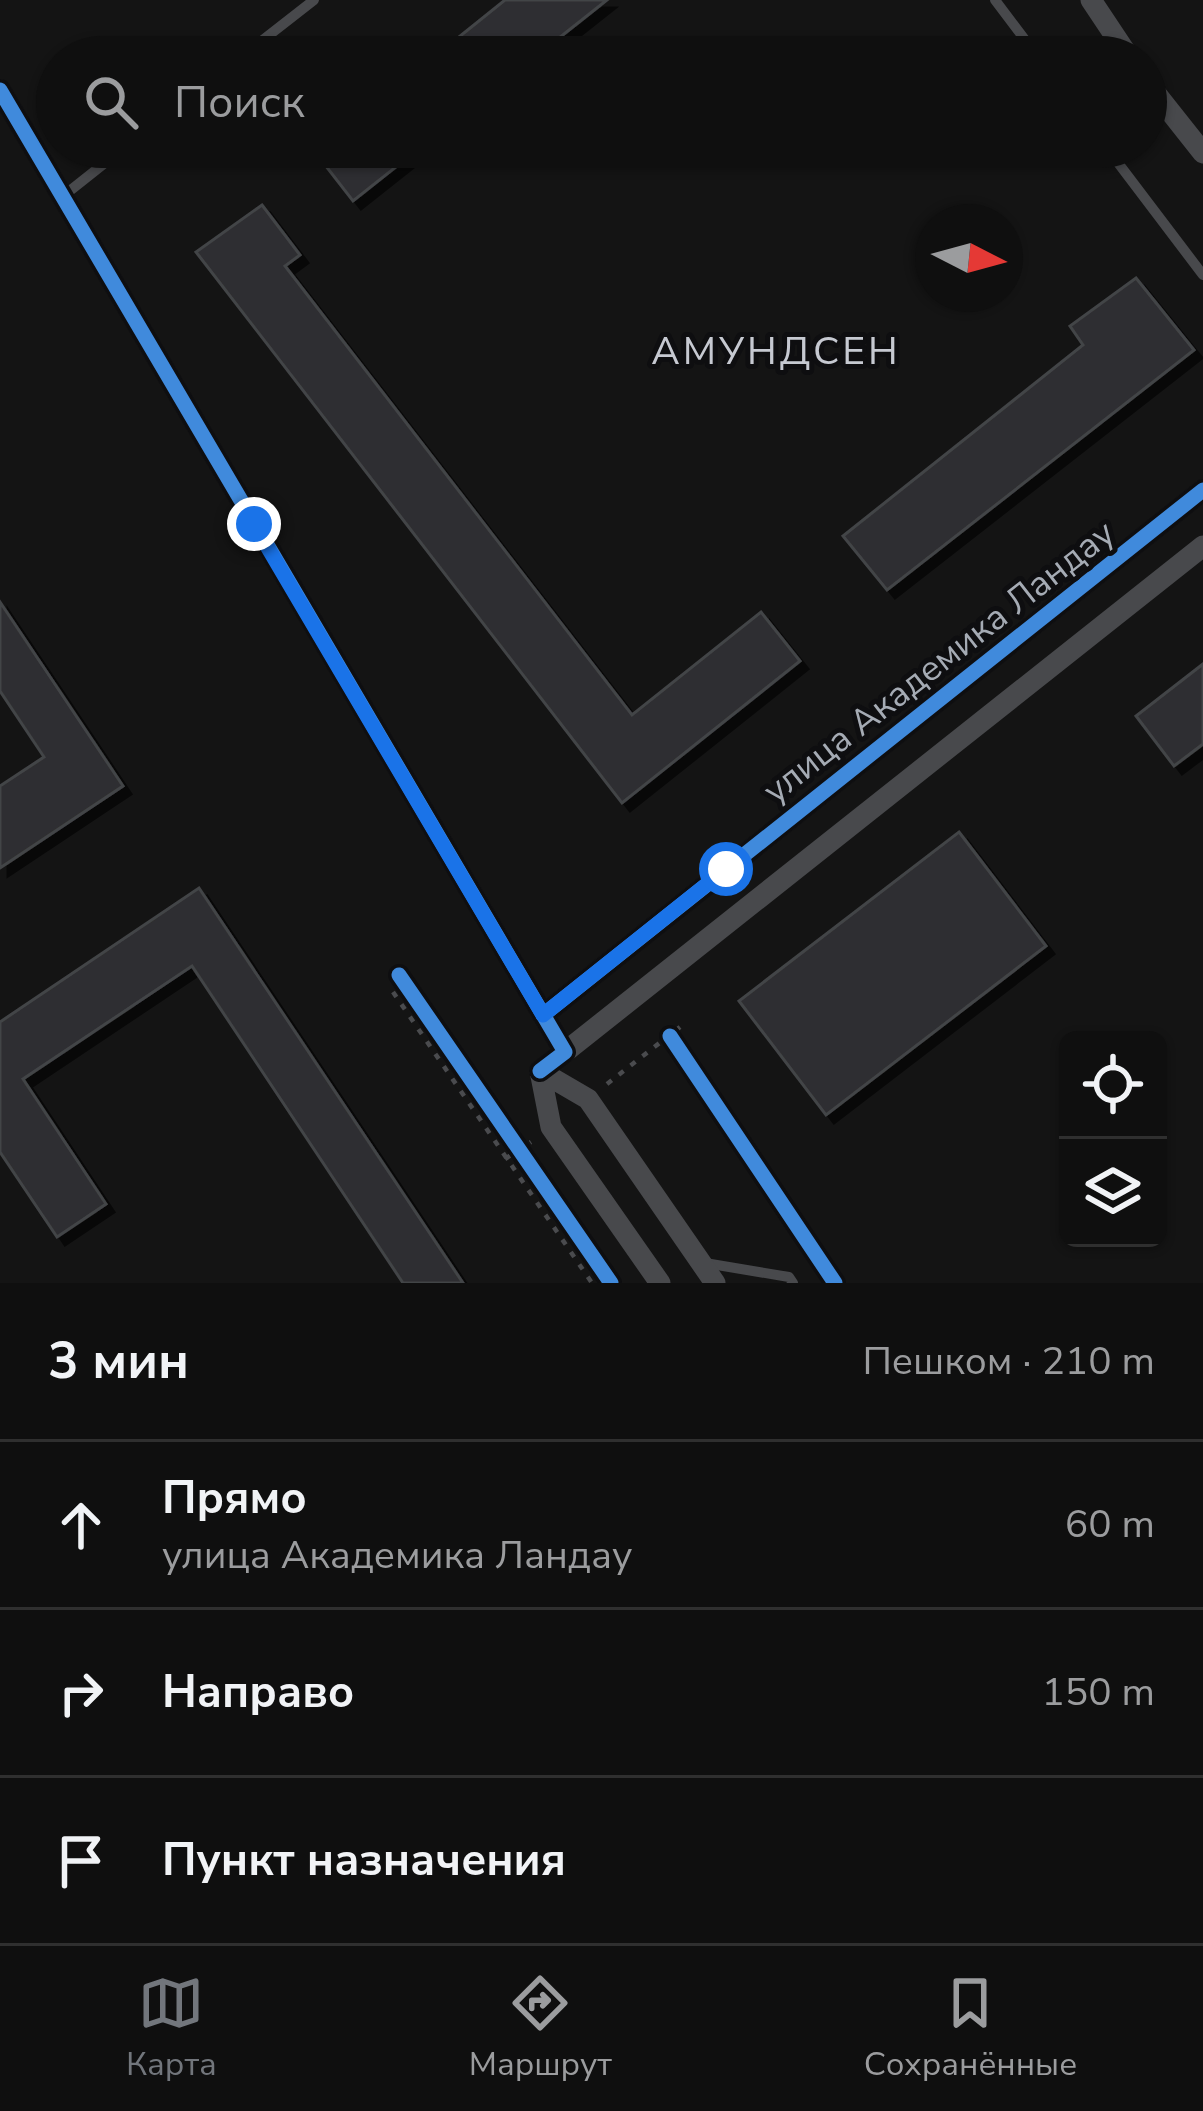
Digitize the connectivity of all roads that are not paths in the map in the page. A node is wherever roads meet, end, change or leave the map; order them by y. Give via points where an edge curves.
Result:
1 (314, 0) edge
2 (995, 0) edge
3 (1091, 0) edge
4 (268, 36) edge
5 (1022, 36) edge
6 (1115, 36) edge
7 (0, 89) edge
8 (1167, 108) edge
9 (36, 151) edge
10 (1203, 153) edge
11 (46, 168) edge
12 (98, 168) edge
13 (1122, 168) edge
14 (62, 196) junction
15 (1203, 274) edge
16 (1203, 490) edge
17 (1203, 546) edge
18 (543, 1015) junction
19 (565, 1052) junction
20 (540, 1071) junction
21 (700, 1262) junction
22 (660, 1283) edge
23 (715, 1283) edge
24 (793, 1283) edge

1 - 4 lane
2 - 5 lane
3 - 6 street
7 - 9 street
8 - 10 street
11 - 14 street
12 - 14 lane
13 - 15 lane
14 - 18 street
16 - 18 street, улица Академика Ландау
17 - 19 street, улица Академика Ландау
18 - 19 street
19 - 20 street, улица Академика Ландау
20 - 21 street via 588,1099
20 - 22 street via 551,1127
21 - 23 street
21 - 24 lane

